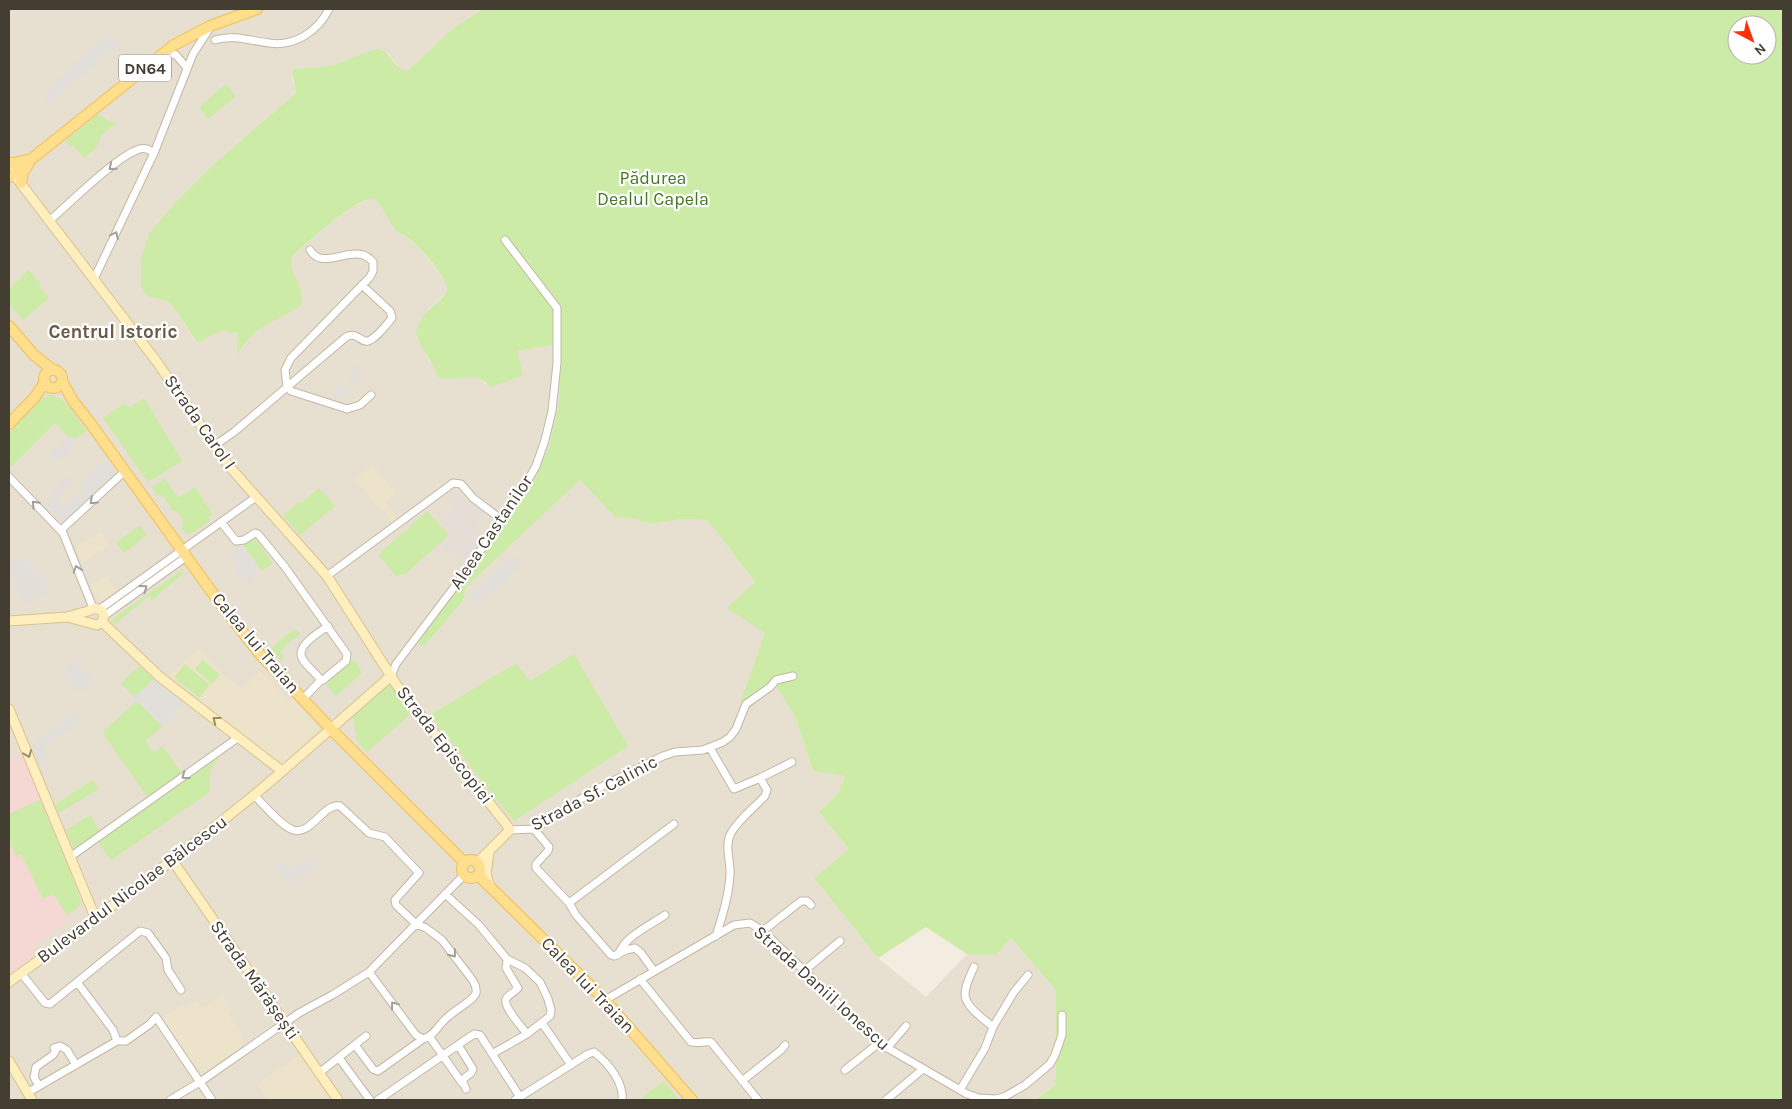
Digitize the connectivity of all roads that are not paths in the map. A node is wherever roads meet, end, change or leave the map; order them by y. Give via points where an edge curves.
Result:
1 (257, 9) edge
2 (329, 9) edge
3 (210, 26) junction
4 (215, 40) dead end
5 (165, 52) junction
6 (187, 68) junction
7 (154, 153) junction
8 (34, 156) junction
9 (9, 163) edge
10 (10, 173) edge
11 (21, 183) junction
12 (49, 221) junction
13 (505, 240) dead end
14 (310, 250) dead end
15 (94, 279) junction
16 (362, 285) junction
17 (9, 326) edge
18 (34, 355) junction
19 (53, 370) junction
20 (62, 381) junction
21 (48, 384) junction
22 (287, 387) junction
23 (371, 395) dead end
24 (73, 401) junction
25 (9, 424) edge
26 (214, 446) junction
27 (125, 471) junction
28 (9, 477) edge
29 (256, 497) junction
30 (502, 520) junction
31 (221, 522) junction
32 (61, 530) junction
33 (184, 554) junction
34 (327, 576) junction
35 (97, 613) junction
36 (67, 617) junction
37 (9, 621) edge
38 (92, 624) junction
39 (328, 626) junction
40 (390, 676) junction
41 (793, 676) dead end
42 (324, 680) dead end
43 (303, 699) junction
44 (9, 712) edge
45 (331, 729) junction
46 (238, 737) junction
47 (710, 748) junction
48 (792, 762) dead end
49 (282, 771) junction
50 (760, 778) junction
51 (254, 795) junction
52 (674, 824) dead end
53 (534, 829) junction
54 (510, 830) junction
55 (489, 852) junction
56 (70, 858) junction
57 (172, 860) junction
58 (464, 863) junction
59 (477, 863) junction
60 (464, 875) junction
61 (478, 875) junction
62 (490, 888) junction
63 (445, 894) junction
64 (569, 903) junction
65 (811, 906) dead end
66 (665, 915) dead end
67 (95, 917) junction
68 (416, 924) junction
69 (763, 931) junction
70 (716, 936) junction
71 (840, 941) dead end
72 (618, 955) junction
73 (507, 959) junction
74 (974, 967) dead end
75 (654, 971) junction
76 (804, 971) junction
77 (368, 972) junction
78 (21, 973) junction
79 (1028, 975) dead end
80 (640, 979) junction
81 (9, 982) edge
82 (77, 982) junction
83 (181, 990) dead end
84 (605, 1000) junction
85 (1062, 1015) dead end
86 (285, 1022) junction
87 (542, 1023) junction
88 (906, 1026) dead end
89 (993, 1027) junction
90 (527, 1034) junction
91 (366, 1036) dead end
92 (426, 1038) junction
93 (117, 1041) junction
94 (879, 1043) junction
95 (355, 1045) junction
96 (458, 1045) junction
97 (785, 1045) dead end
98 (886, 1048) junction
99 (492, 1054) junction
100 (442, 1056) junction
101 (339, 1058) junction
102 (9, 1062) edge
103 (76, 1065) junction
104 (571, 1065) junction
105 (923, 1069) junction
106 (845, 1070) dead end
107 (320, 1073) junction
108 (742, 1081) junction
109 (200, 1082) junction
110 (40, 1086) junction
111 (960, 1090) junction
112 (30, 1096) edge
113 (517, 1099) edge
114 (170, 1100) edge
115 (212, 1100) edge
116 (338, 1100) edge
117 (370, 1100) edge
118 (378, 1100) edge
119 (622, 1100) edge
120 (692, 1100) edge
121 (758, 1100) edge
122 (886, 1100) edge

1 - 3 main road, DN64
2 - 4 street via 312,31 291,42
3 - 5 main road, DN64
3 - 6 street
5 - 6 street via 176,56
5 - 8 main road, DN64
6 - 7 street
7 -> 12 street via 140,148 128,155
15 -> 7 street
8 - 9 main road
8 - 10 main road, DN64
8 - 11 main road via 23,172
10 - 11 street, Strada Carol I
11 - 12 street, Strada Carol I
12 - 15 street, Strada Carol I
13 - 30 street, Aleea Castanilor via 557,308 557,363 546,440 528,481
14 - 16 street via 320,259 351,254 367,256 373,271
15 - 26 street, Strada Carol I via 168,376
16 - 22 street via 291,358 285,370
16 - 22 street via 390,311 392,318 368,341 356,335 346,337
17 - 18 main road
18 - 19 main road
18 - 21 main road
19 - 20 main road via 60,373
19 - 21 main road via 47,372
20 - 21 main road via 59,386
20 - 24 main road, Calea lui Traian
21 - 24 main road, Calea lui Traian
21 - 25 main road
22 - 23 street via 346,409 360,405
22 - 26 street
24 - 27 main road, Calea lui Traian
26 - 29 street, Strada Carol I
27 -> 32 street
27 - 33 main road, Calea lui Traian
32 -> 28 street
29 - 31 street
29 - 34 street, Strada Carol I
30 - 34 street via 473,498 461,484 453,484
30 - 40 street, Aleea Castanilor
31 - 33 street
31 - 39 street via 236,541 258,534
35 -> 32 street
33 - 35 street
33 - 43 main road, Calea lui Traian via 255,648
34 - 40 street, Strada Carol I
35 - 36 street
35 - 38 street via 97,625
35 - 38 street via 87,620
46 -> 35 street via 147,666
36 - 37 street
36 - 38 street
39 - 42 street via 348,654 346,661
39 - 43 street via 306,642 301,652 320,679
40 - 45 street, Strada Episcopiei
40 - 54 street, Strada Episcopiei
41 - 47 street, Strada Sf. Calinic via 776,680 746,704 733,734
43 - 45 main road, Calea lui Traian
44 -> 56 street
45 - 49 street, Bulevardul Nicolae Bălcescu
45 - 58 main road, Calea lui Traian
46 - 49 street
46 -> 56 street
47 - 50 street via 734,789
47 - 53 street, Strada Sf. Calinic via 663,756 595,790
48 - 50 street
49 - 51 street, Bulevardul Nicolae Bălcescu
50 - 70 street via 767,793 735,827 729,838 730,875
51 - 57 street, Bulevardul Nicolae Bălcescu
51 - 68 street via 291,829 301,830 332,806 340,806 369,834 385,838 419,873 395,900
52 - 64 street
53 - 54 street, Strada Sf. Calinic
53 - 64 street via 549,847 536,868
54 - 55 street
55 - 59 street
55 - 62 street via 486,874
56 - 67 street
57 - 67 street, Bulevardul Nicolae Bălcescu
57 - 86 street, Strada Mărășești
58 - 59 main road via 470,860
58 - 60 main road
59 - 61 main road via 480,868
60 - 61 main road via 469,878
60 - 63 street
61 - 62 main road, Calea lui Traian
62 - 84 main road, Calea lui Traian
63 - 68 street
63 - 73 street via 479,925
64 - 72 street via 611,955
65 - 69 street via 807,901 798,903
66 - 72 street via 628,941
67 - 78 street, Bulevardul Nicolae Bălcescu
68 - 77 street
68 -> 92 street via 442,940 476,988 474,996
69 - 70 street, Strada Daniil Ionescu via 756,925 744,923
69 - 76 street, Strada Daniil Ionescu
70 - 75 street, Strada Daniil Ionescu
71 - 76 street
72 - 75 street via 635,948
73 - 87 street via 525,968 543,987 552,1010
73 - 90 street via 506,968 518,988 507,998 506,1004
74 - 89 street via 966,999
75 - 80 street, Strada Daniil Ionescu
76 - 94 street, Strada Daniil Ionescu
77 - 86 street
92 -> 77 street via 416,1034
78 - 81 street, Bulevardul Nicolae Bălcescu
78 - 82 street via 45,1003 50,1004
79 - 89 street
80 - 84 street, Strada Daniil Ionescu
80 - 108 street via 691,1042 711,1042
82 - 83 street via 140,931 148,933 166,958 168,970
82 - 93 street via 113,1030
84 - 120 main road, Calea lui Traian
85 - 111 street, Strada Daniil Ionescu via 1062,1035 1055,1055 1050,1064 1025,1084 996,1099 979,1098
86 - 107 street, Strada Mărășești
86 - 109 street
87 - 90 street
87 - 104 street
88 - 98 street
89 - 111 street via 985,1048
90 - 99 street
91 - 95 street
92 - 95 street via 378,1071
92 - 100 street
93 - 103 street
93 - 109 street via 126,1041 156,1017
94 - 98 street, Strada Daniil Ionescu
94 - 106 street
95 - 101 street
96 - 99 street via 477,1034
96 - 100 street
96 - 100 street via 473,1069 462,1080 464,1086
97 - 108 street
98 - 105 street, Strada Daniil Ionescu
99 - 113 street
100 - 118 street
101 - 107 street
101 - 117 street
102 - 112 street
103 - 110 street
103 - 110 street via 66,1048 60,1046 36,1067 34,1077
104 - 113 street
104 - 119 street via 594,1052 619,1081
105 - 111 street, Strada Daniil Ionescu
105 - 122 street
107 - 116 street, Strada Mărășești
108 - 121 street
109 - 114 street
109 - 115 street
110 - 112 street

